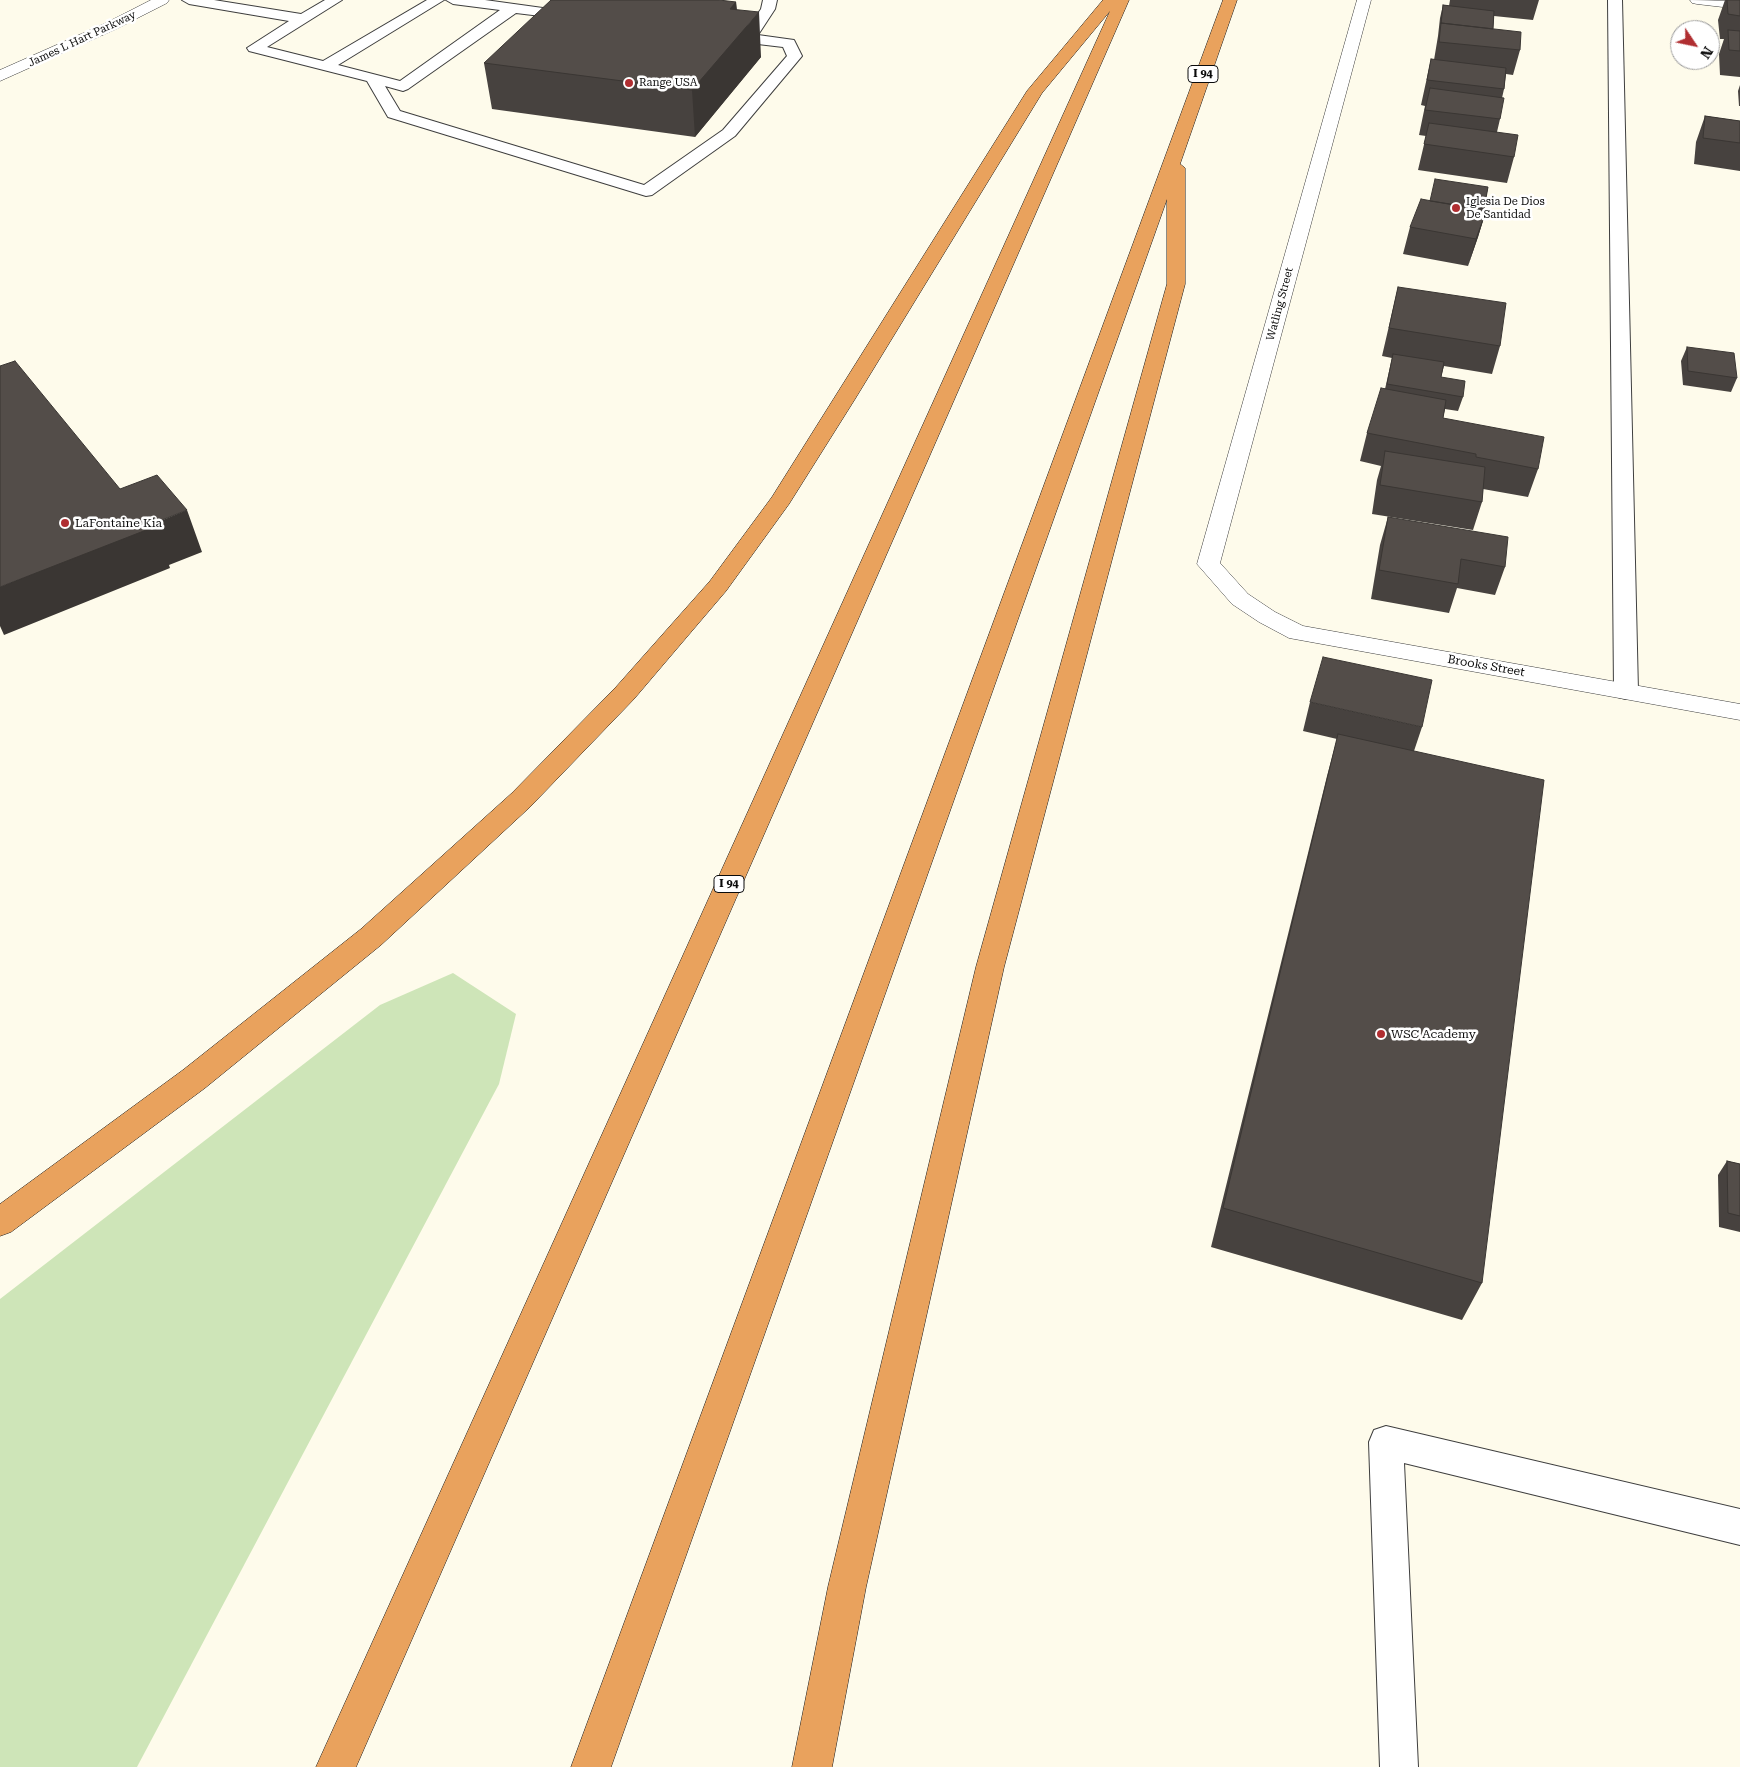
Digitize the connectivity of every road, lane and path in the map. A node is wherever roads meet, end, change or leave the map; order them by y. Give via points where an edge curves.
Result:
1 (162, 0) edge
2 (189, 0) edge
3 (335, 0) edge
4 (437, 0) edge
5 (453, 0) edge
6 (770, 0) edge
7 (1111, 0) edge
8 (1122, 0) edge
9 (1230, 0) edge
10 (1364, 0) edge
11 (1615, 0) edge
12 (1697, 0) edge
13 (1740, 5) edge
14 (513, 8) junction
15 (586, 18) edge
16 (303, 19) junction
17 (711, 34) edge
18 (748, 39) junction
19 (325, 66) junction
20 (0, 76) edge
21 (373, 78) junction
22 (1176, 148) junction
23 (1240, 599) joint
24 (1626, 691) junction
25 (1740, 712) edge
26 (0, 1222) edge
27 (1740, 1527) edge
28 (336, 1767) edge
29 (591, 1767) edge
30 (812, 1767) edge
31 (1399, 1767) edge

1 - 20 street, James L Hart Parkway
2 - 16 lane
3 - 16 lane
4 - 19 lane
5 - 14 lane
6 - 18 lane via 768,9
7 - 26 highway via 1035,91 781,499 718,586 625,693 521,800 371,937 194,1079
8 - 28 highway, I 94
9 - 22 highway, I 94
10 - 23 street, Watling Street via 1208,564
11 - 24 lane
12 - 13 street
14 - 15 lane
14 - 21 lane via 403,86
16 - 19 lane via 254,48
17 - 18 lane
18 - 21 lane via 789,43 795,56 729,133 646,190 394,114
19 - 21 lane
22 - 29 highway, I 94
22 - 30 highway via 1176,284 990,967 847,1587
23 - 24 street, Brooks Street via 1297,633
24 - 25 street, Brooks Street
27 - 31 lane via 1386,1442

